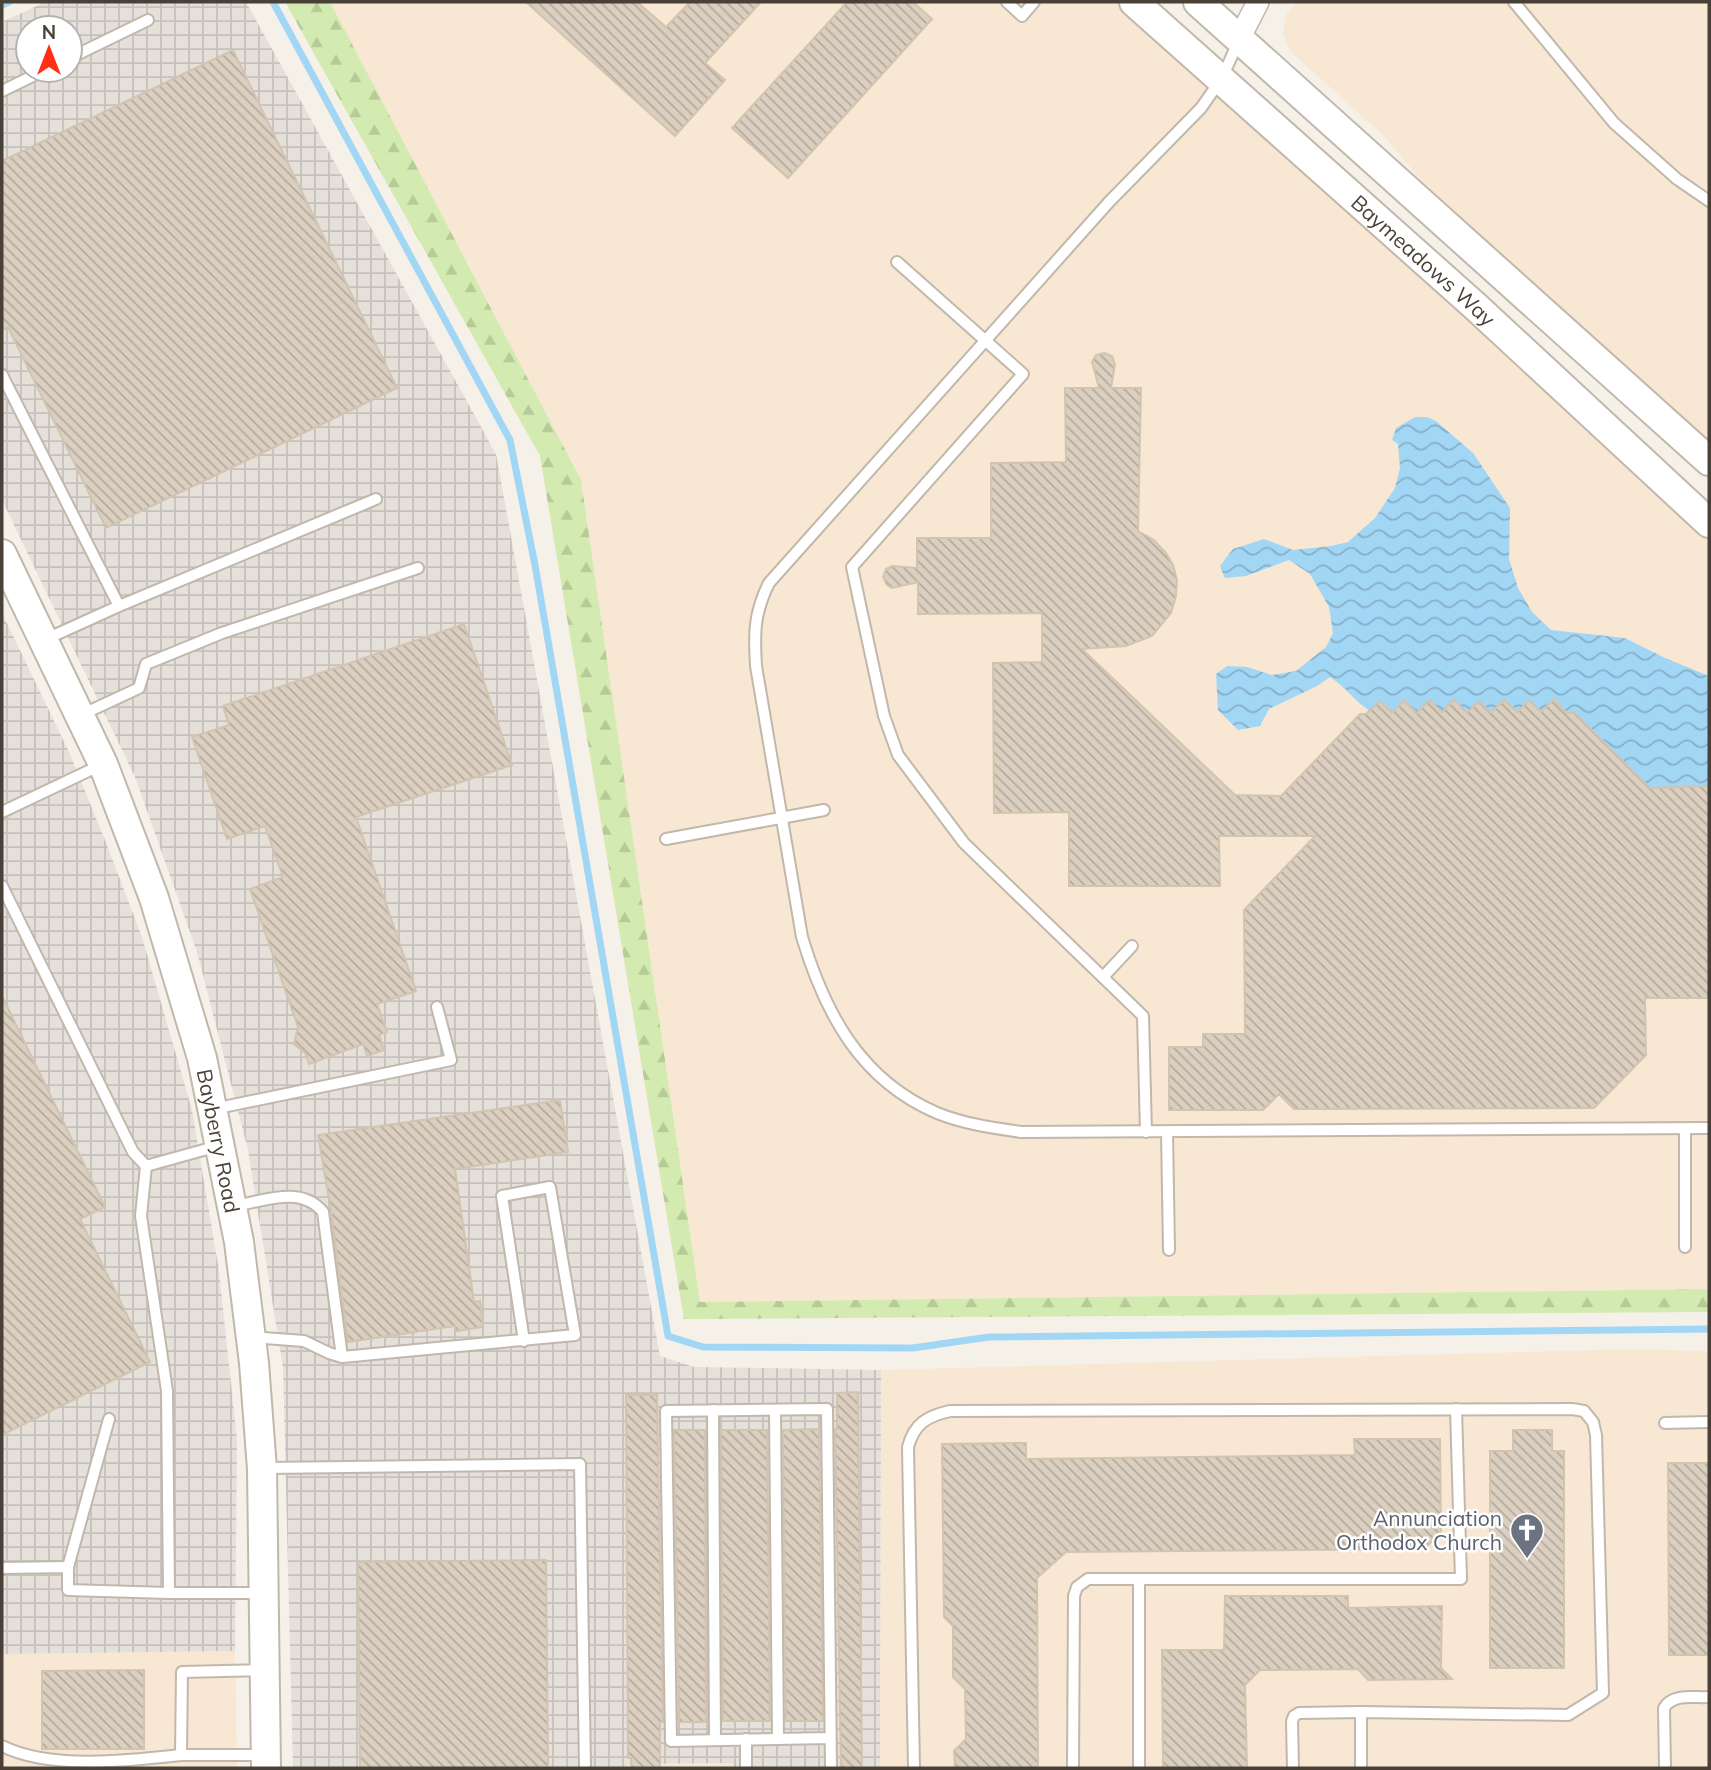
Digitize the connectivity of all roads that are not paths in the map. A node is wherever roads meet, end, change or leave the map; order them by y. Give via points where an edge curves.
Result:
1 (1007, 2) edge
2 (1034, 2) edge
3 (1134, 2) edge
4 (1198, 2) edge
5 (1258, 2) edge
6 (1514, 2) edge
7 (148, 20) dead end
8 (1239, 39) junction
9 (84, 51) edge
10 (1222, 78) junction
11 (1709, 201) edge
12 (897, 262) dead end
13 (984, 339) junction
14 (2, 375) edge
15 (1709, 461) edge
16 (376, 499) dead end
17 (1709, 523) edge
18 (2, 554) edge
19 (418, 568) dead end
20 (119, 607) junction
21 (44, 640) junction
22 (81, 715) junction
23 (103, 764) junction
24 (824, 810) dead end
25 (2, 812) edge
26 (781, 817) junction
27 (666, 839) dead end
28 (2, 886) edge
29 (1132, 946) dead end
30 (1103, 977) junction
31 (438, 1007) dead end
32 (213, 1109) junction
33 (1685, 1129) junction
34 (1709, 1129) edge
35 (1146, 1132) junction
36 (1167, 1132) junction
37 (220, 1146) junction
38 (146, 1166) junction
39 (232, 1206) junction
40 (1685, 1247) dead end
41 (1169, 1250) dead end
42 (251, 1337) junction
43 (524, 1341) junction
44 (342, 1357) junction
45 (1456, 1409) junction
46 (713, 1410) junction
47 (775, 1410) junction
48 (108, 1419) dead end
49 (1665, 1423) dead end
50 (1709, 1423) edge
51 (262, 1469) junction
52 (68, 1567) junction
53 (2, 1568) edge
54 (1139, 1579) junction
55 (169, 1593) junction
56 (264, 1593) junction
57 (265, 1670) junction
58 (1709, 1698) edge
59 (1361, 1712) junction
60 (830, 1738) junction
61 (746, 1739) junction
62 (778, 1739) junction
63 (715, 1740) junction
64 (2, 1746) edge
65 (181, 1755) junction
66 (266, 1762) edge
67 (585, 1768) edge
68 (746, 1768) edge
69 (831, 1768) edge
70 (914, 1768) edge
71 (1073, 1768) edge
72 (1139, 1768) edge
73 (1293, 1768) edge
74 (1362, 1768) edge
75 (1665, 1768) edge

1 - 2 lane via 1022,16
3 - 10 street, Baymeadows Way
4 - 8 street, Baymeadows Way
5 - 8 street
6 - 11 lane via 1614,123
7 - 9 lane
8 - 10 lane
8 - 15 street, Baymeadows Way
10 - 13 lane via 1202,108 1118,191
10 - 17 street, Baymeadows Way
12 - 13 lane
13 - 26 lane via 769,583 758,606 756,666
13 - 30 lane via 1023,374 852,567 884,716 898,755 964,843
14 - 20 lane
16 - 20 lane
18 - 21 street, Bayberry Road
19 - 22 lane via 222,633 146,664 139,688
20 - 21 lane
21 - 22 street, Bayberry Road
22 - 23 street, Bayberry Road
23 - 25 lane
23 - 32 street, Bayberry Road via 154,898
24 - 26 lane
26 - 27 lane
26 - 35 lane via 802,937 814,976 829,1012 875,1072 938,1113 976,1125 1021,1132
28 - 38 lane via 133,1152
29 - 30 lane
30 - 35 lane via 1143,1016
31 - 32 lane via 451,1060
32 - 37 street, Bayberry Road
33 - 34 lane
33 - 36 lane
33 - 40 lane
35 - 36 lane
36 - 41 lane
37 - 38 lane
37 - 39 street, Bayberry Road
38 - 55 lane via 141,1216 167,1391
39 - 42 street, Bayberry Road
39 - 44 lane via 292,1195 315,1203 323,1212
42 - 44 lane via 304,1341
42 - 51 street, Bayberry Road
43 - 43 lane via 502,1196 550,1187 575,1335
43 - 44 lane
45 - 54 lane via 1461,1579
45 - 59 lane via 1572,1409 1584,1411 1593,1423 1603,1693 1568,1715
45 - 70 lane via 950,1411 923,1421 912,1433 908,1447
46 - 47 lane
46 - 63 lane
46 - 63 lane via 666,1411 671,1741
47 - 60 lane via 827,1409
47 - 62 lane
48 - 52 lane
49 - 50 lane
51 - 56 street, Bayberry Road
51 - 67 lane via 580,1464
52 - 53 lane
52 - 55 lane via 68,1590
54 - 71 lane via 1088,1579 1077,1587
54 - 72 lane
55 - 56 lane
56 - 57 street, Bayberry Road
57 - 65 lane via 182,1672
57 - 66 street, Bayberry Road
58 - 75 lane via 1668,1701 1664,1709
59 - 73 lane via 1299,1713 1292,1721
59 - 74 lane
60 - 62 lane
60 - 69 lane
61 - 62 lane
61 - 63 lane
61 - 68 lane
64 - 65 lane via 38,1761 78,1764
65 - 66 lane

